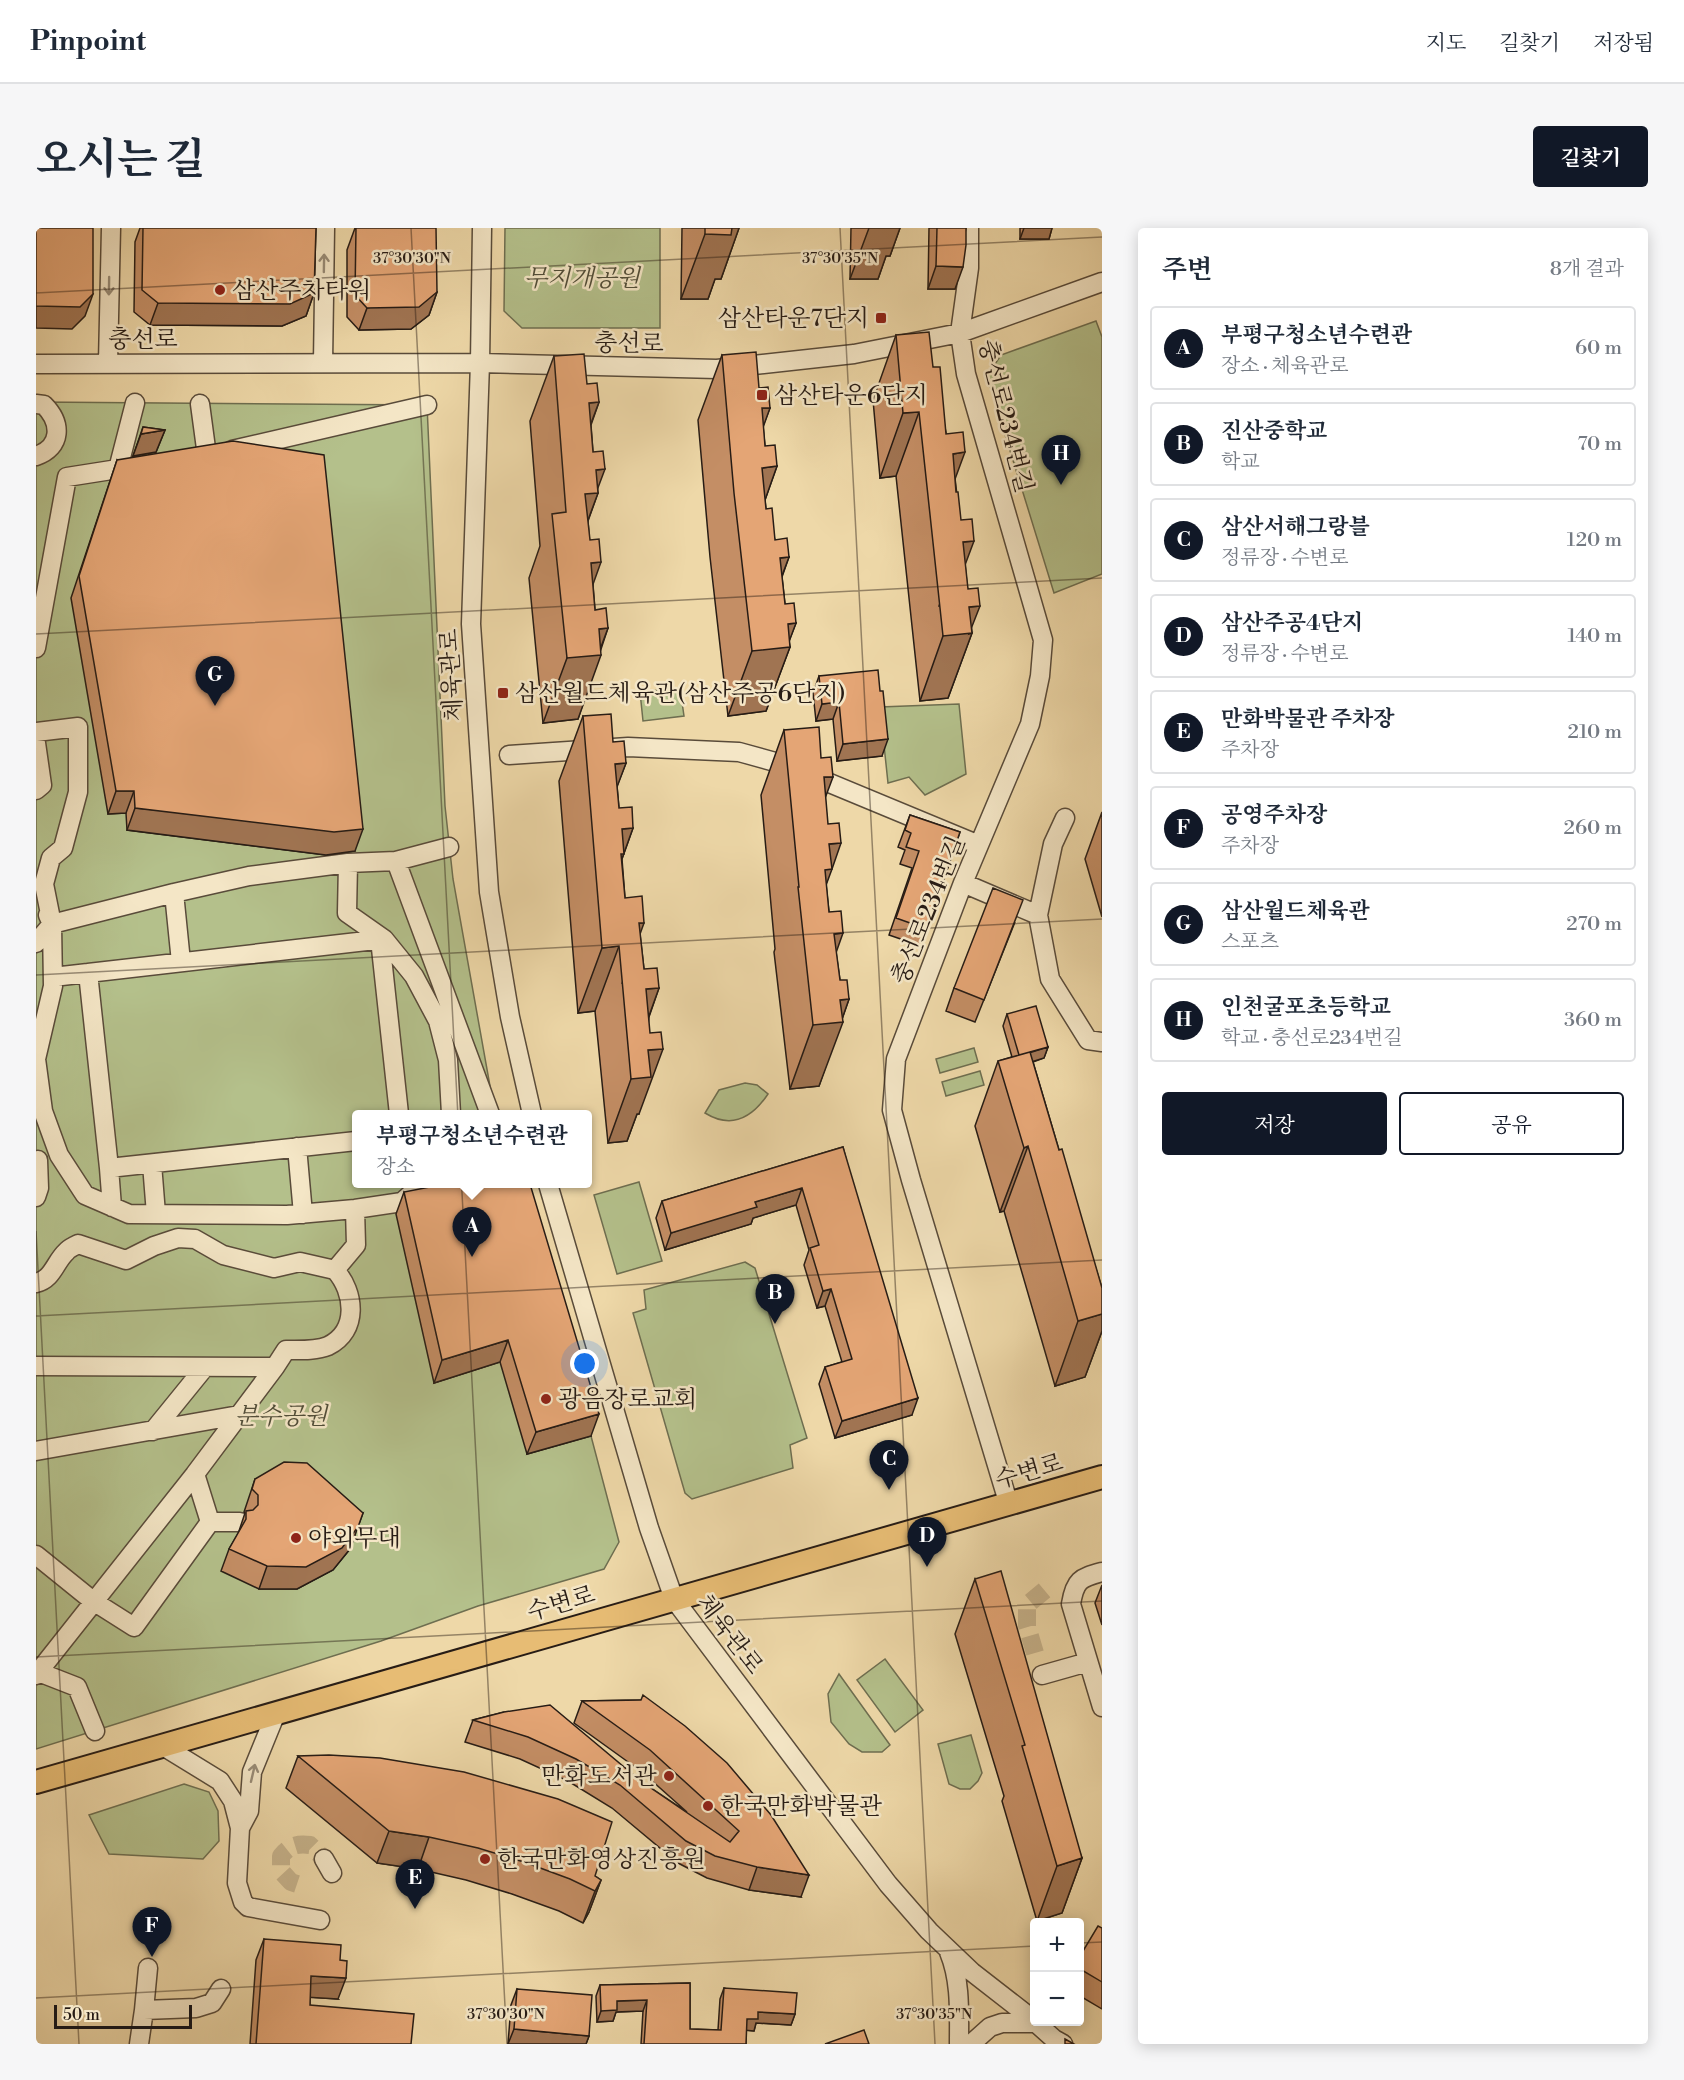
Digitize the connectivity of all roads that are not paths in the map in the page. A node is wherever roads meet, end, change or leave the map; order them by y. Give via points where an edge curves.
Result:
1 (111, 228) edge
2 (325, 228) edge
3 (482, 228) edge
4 (969, 228) edge
5 (1102, 282) edge
6 (960, 333) junction
7 (108, 363) junction
8 (323, 363) junction
9 (480, 363) junction
10 (36, 364) edge
11 (135, 403) dead end
12 (200, 404) dead end
13 (36, 405) edge
14 (426, 405) dead end
15 (43, 453) edge
16 (154, 464) edge
17 (118, 469) junction
18 (67, 477) junction
19 (36, 648) edge
20 (36, 732) edge
21 (36, 743) edge
22 (509, 755) dead end
23 (36, 790) edge
24 (1065, 818) dead end
25 (979, 845) junction
26 (449, 848) dead end
27 (396, 861) junction
28 (348, 863) junction
29 (963, 883) junction
30 (36, 886) edge
31 (174, 893) junction
32 (1038, 915) junction
33 (52, 924) junction
34 (382, 939) junction
35 (36, 943) edge
36 (181, 962) junction
37 (88, 973) junction
38 (53, 977) junction
39 (1102, 1042) edge
40 (399, 1110) edge
41 (451, 1110) edge
42 (489, 1110) edge
43 (531, 1110) edge
44 (352, 1142) edge
45 (297, 1147) junction
46 (59, 1155) junction
47 (37, 1159) edge
48 (152, 1164) junction
49 (109, 1168) junction
50 (549, 1188) edge
51 (428, 1189) edge
52 (405, 1194) edge
53 (36, 1197) edge
54 (112, 1207) junction
55 (355, 1209) junction
56 (156, 1214) junction
57 (303, 1214) junction
58 (335, 1270) junction
59 (36, 1283) edge
60 (36, 1366) edge
61 (205, 1367) junction
62 (275, 1367) junction
63 (239, 1415) junction
64 (153, 1431) junction
65 (36, 1451) edge
66 (195, 1474) junction
67 (1102, 1477) edge
68 (1009, 1505) junction
69 (210, 1522) junction
70 (240, 1522) dead end
71 (36, 1555) edge
72 (1102, 1572) edge
73 (674, 1599) junction
74 (93, 1601) junction
75 (1088, 1662) junction
76 (36, 1673) edge
77 (1042, 1676) dead end
78 (1102, 1707) edge
79 (276, 1713) junction
80 (95, 1731) dead end
81 (163, 1746) junction
82 (36, 1782) edge
83 (240, 1828) junction
84 (320, 1920) dead end
85 (947, 1948) junction
86 (148, 1968) dead end
87 (221, 1989) dead end
88 (144, 2010) junction
89 (1030, 2017) edge
90 (1030, 2022) edge
91 (1040, 2026) edge
92 (139, 2044) edge
93 (959, 2044) edge
94 (971, 2044) edge
95 (1063, 2044) edge

1 -> 7 street
8 -> 2 street
3 - 9 street, 체육관로
4 - 6 street, 충선로234번길 via 969,268
5 - 6 street, 충선로
6 - 9 street, 충선로 via 854,354 717,369
6 - 25 street, 충선로234번길 via 966,374 1043,640 1030,724
7 - 8 street, 충선로
7 - 10 street, 충선로
8 - 9 street, 충선로
9 - 43 street, 체육관로 via 471,624 485,838 502,971
11 - 17 street
12 - 14 street via 198,457 355,413
13 - 15 street via 44,405 54,415 57,435
15 - 18 street
16 - 17 street
17 - 18 street
18 - 19 street
20 - 33 street via 78,727 78,792 63,848 51,858 44,884
21 - 23 street via 42,785
22 - 25 street via 628,747 739,752 786,765
24 - 32 street via 1053,844
25 - 29 street, 충선로234번길
26 - 27 street
27 - 28 street
27 - 42 street
28 - 31 street via 249,876
28 - 34 street via 347,913
29 - 32 street
29 - 68 street, 충선로234번길 via 896,1059 892,1110
30 - 33 street
31 - 33 street
31 - 36 street
32 - 39 street via 1050,979 1088,1040
33 - 35 street
33 - 38 street
34 - 36 street
34 - 40 street
34 - 41 street via 414,976 438,1021 448,1060
36 - 37 street
37 - 38 street
37 - 49 street
38 - 46 street via 36,1059 43,1111
44 - 45 street
45 - 48 street
45 - 57 street
46 - 47 street
46 - 54 street via 85,1195
47 - 53 street
48 - 49 street
48 - 56 street
49 - 54 street
50 - 73 street, 체육관로 via 646,1518
51 - 52 street
52 - 55 street
54 - 56 street via 129,1214
55 - 57 street
55 - 58 street via 356,1245
56 - 57 street
58 - 59 street via 300,1262 274,1268 223,1255 195,1239 178,1238 126,1260 78,1244
58 - 62 street via 350,1292 352,1312 343,1334 327,1346 286,1350
60 - 61 street
61 - 62 street
61 - 64 street
62 - 63 street
63 - 64 street
63 - 66 street
64 - 65 street
66 - 69 street
66 - 74 street
67 - 68 main road, 수변로
68 - 73 main road, 수변로
69 - 70 street
69 - 74 street via 134,1627
71 - 74 street
72 - 75 street via 1084,1577 1074,1587 1071,1604
73 - 79 main road, 수변로
73 - 85 street, 체육관로 via 888,1884
74 - 76 street
75 - 77 street
75 - 78 street
76 - 80 street via 77,1687
79 - 81 main road, 수변로
83 -> 79 street via 249,1810 252,1772
81 - 82 main road, 수변로
81 - 83 street via 220,1781 233,1801
83 - 84 street via 237,1883 243,1902 248,1907
85 - 89 street, 체육관로
85 - 93 street via 955,1968 959,1999
86 - 88 street
87 - 88 street via 212,2003 195,2008
88 - 92 street
90 - 94 street via 990,2027
91 - 95 street, 체육관로

